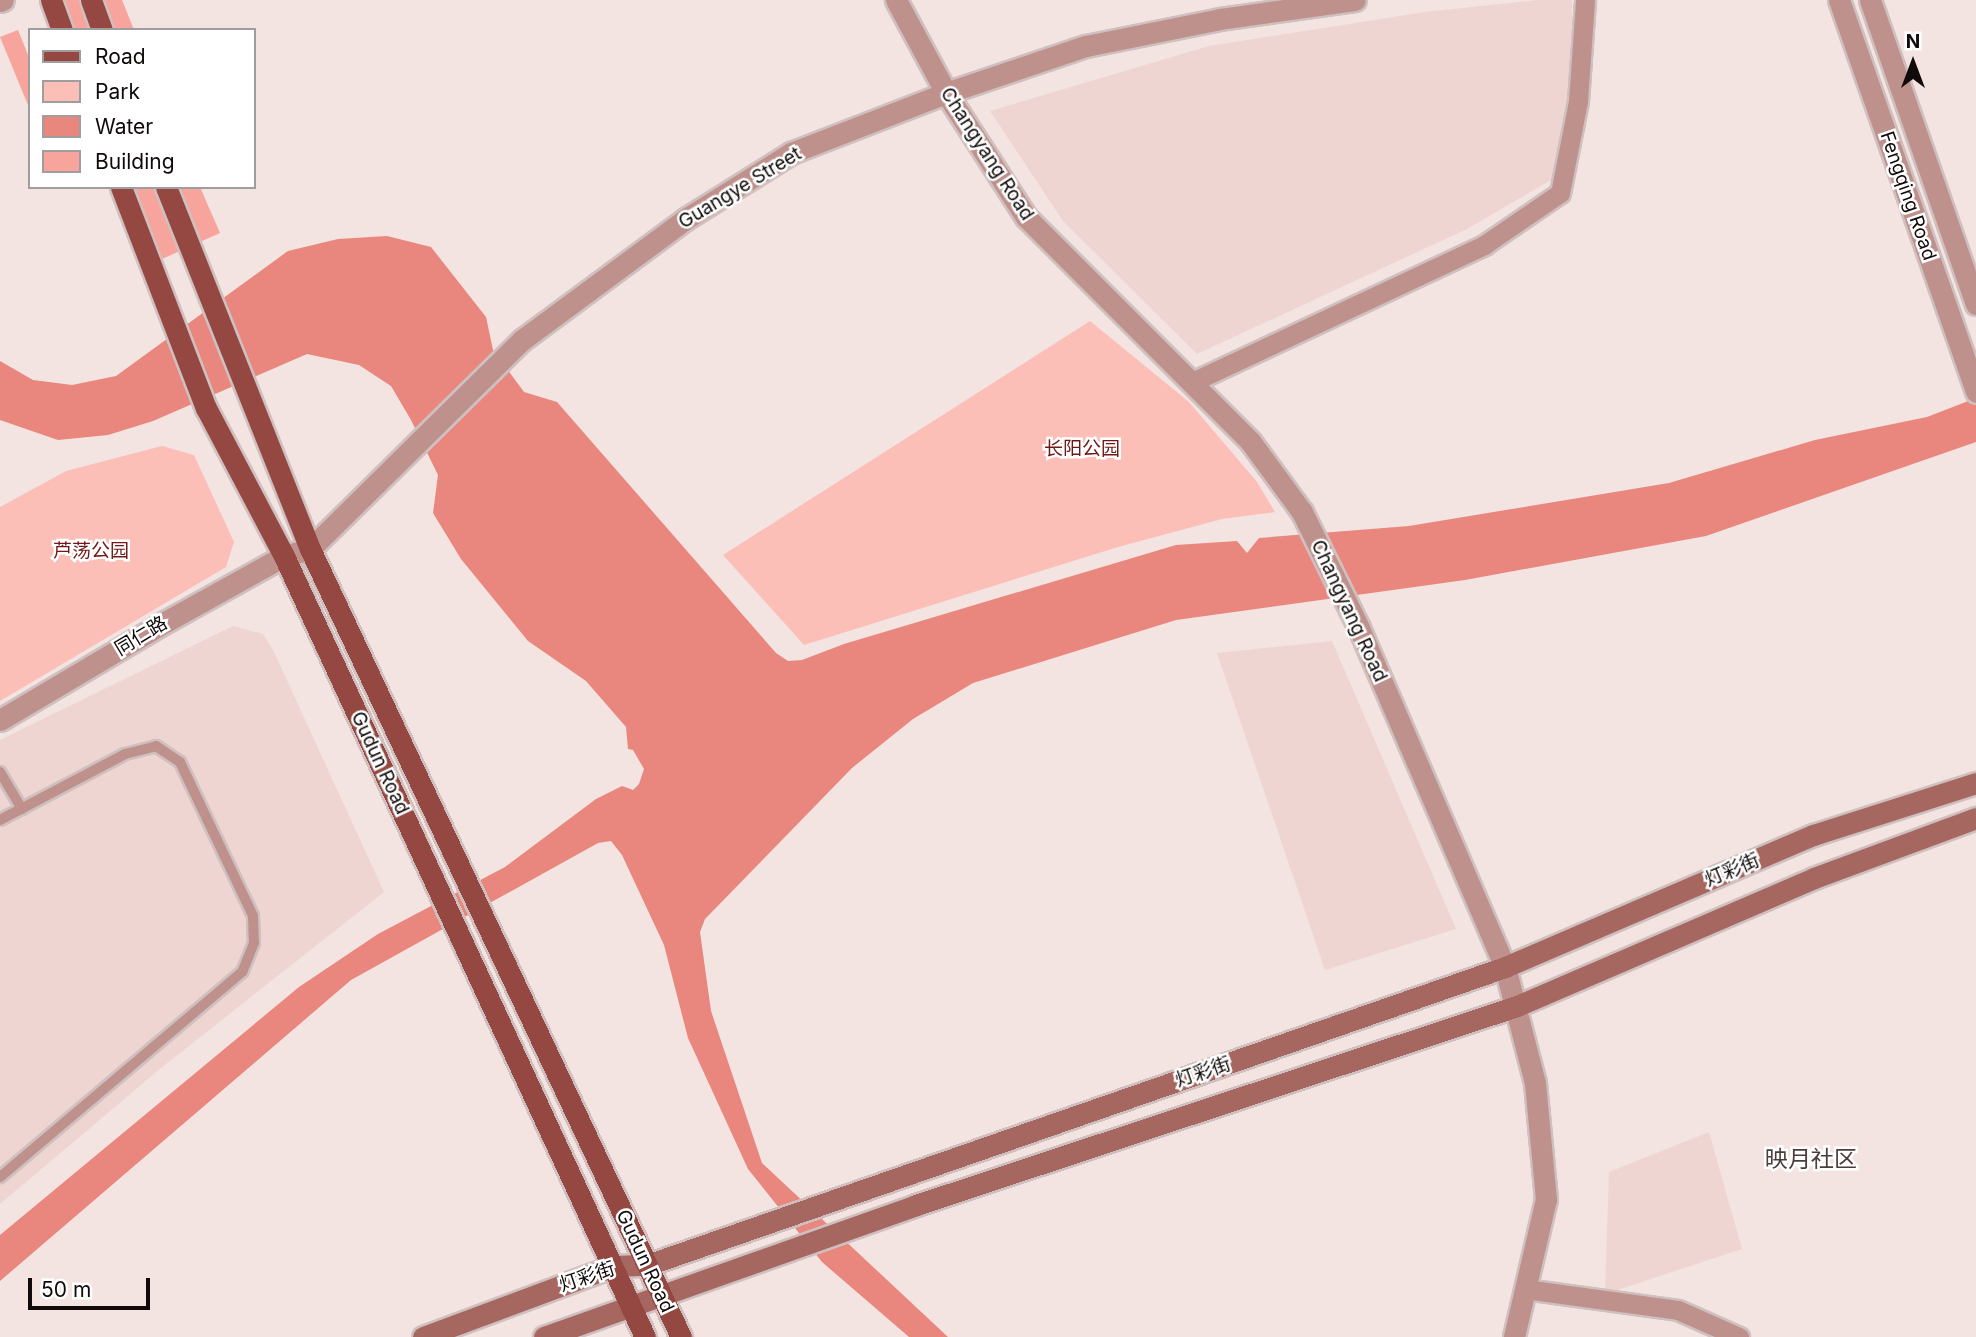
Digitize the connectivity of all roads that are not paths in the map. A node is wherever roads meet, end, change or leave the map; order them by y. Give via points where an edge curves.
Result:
1 (51, 0) edge
2 (90, 0) edge
3 (896, 0) edge
4 (1355, 0) edge
5 (1585, 0) edge
6 (1839, 0) edge
7 (1870, 0) edge
8 (61, 28) edge
9 (102, 28) edge
10 (946, 93) junction
11 (122, 189) edge
12 (167, 189) edge
13 (1976, 304) edge
14 (1192, 382) junction
15 (1976, 391) edge
16 (310, 549) junction
17 (284, 556) junction
18 (0, 720) edge
19 (0, 772) edge
20 (1976, 783) edge
21 (22, 808) junction
22 (1976, 818) edge
23 (0, 820) edge
24 (1505, 967) junction
25 (1517, 1006) junction
26 (0, 1177) edge
27 (647, 1265) junction
28 (614, 1266) junction
29 (1525, 1289) junction
30 (660, 1293) junction
31 (630, 1304) junction
32 (423, 1337) edge
33 (544, 1337) edge
34 (645, 1337) edge
35 (681, 1337) edge
36 (1514, 1337) edge
37 (1739, 1337) edge

1 - 8 main road
2 - 9 main road
3 - 10 street, Changyang Road
4 - 10 street, Guangye Street via 1086,46
5 - 14 street via 1578,101 1560,193 1484,245
6 - 15 street, Fengqing Road
7 - 13 street, Fengqing Road
10 - 14 street, Changyang Road via 1026,218
10 - 16 street, Guangye Street via 792,153 687,218 523,340
11 - 17 main road, Gudun Road via 206,408
12 - 16 main road, Gudun Road
14 - 24 street, Changyang Road via 1250,441 1302,512 1359,628
16 - 17 street, 同仁路
16 - 27 main road, Gudun Road
17 - 18 street, 同仁路
17 - 28 main road, Gudun Road
19 - 21 lane
20 - 24 main road, 灯彩街 via 1813,835
21 - 23 lane
21 - 26 lane via 125,754 156,746 180,762 253,916 254,943 242,972
22 - 25 main road, 灯彩街 via 1814,878
24 - 25 street, Changyang Road
24 - 27 main road, 灯彩街
25 - 29 street, Changyang Road via 1535,1083 1546,1199
25 - 30 main road, 灯彩街
27 - 28 main road, 灯彩街
27 - 30 main road, Gudun Road
28 - 31 main road, Gudun Road
28 - 32 main road, 灯彩街
29 - 36 street, Changyang Road
29 - 37 street via 1678,1310
30 - 31 main road, 灯彩街
30 - 35 main road, Gudun Road
31 - 33 main road, 灯彩街
31 - 34 main road, Gudun Road

